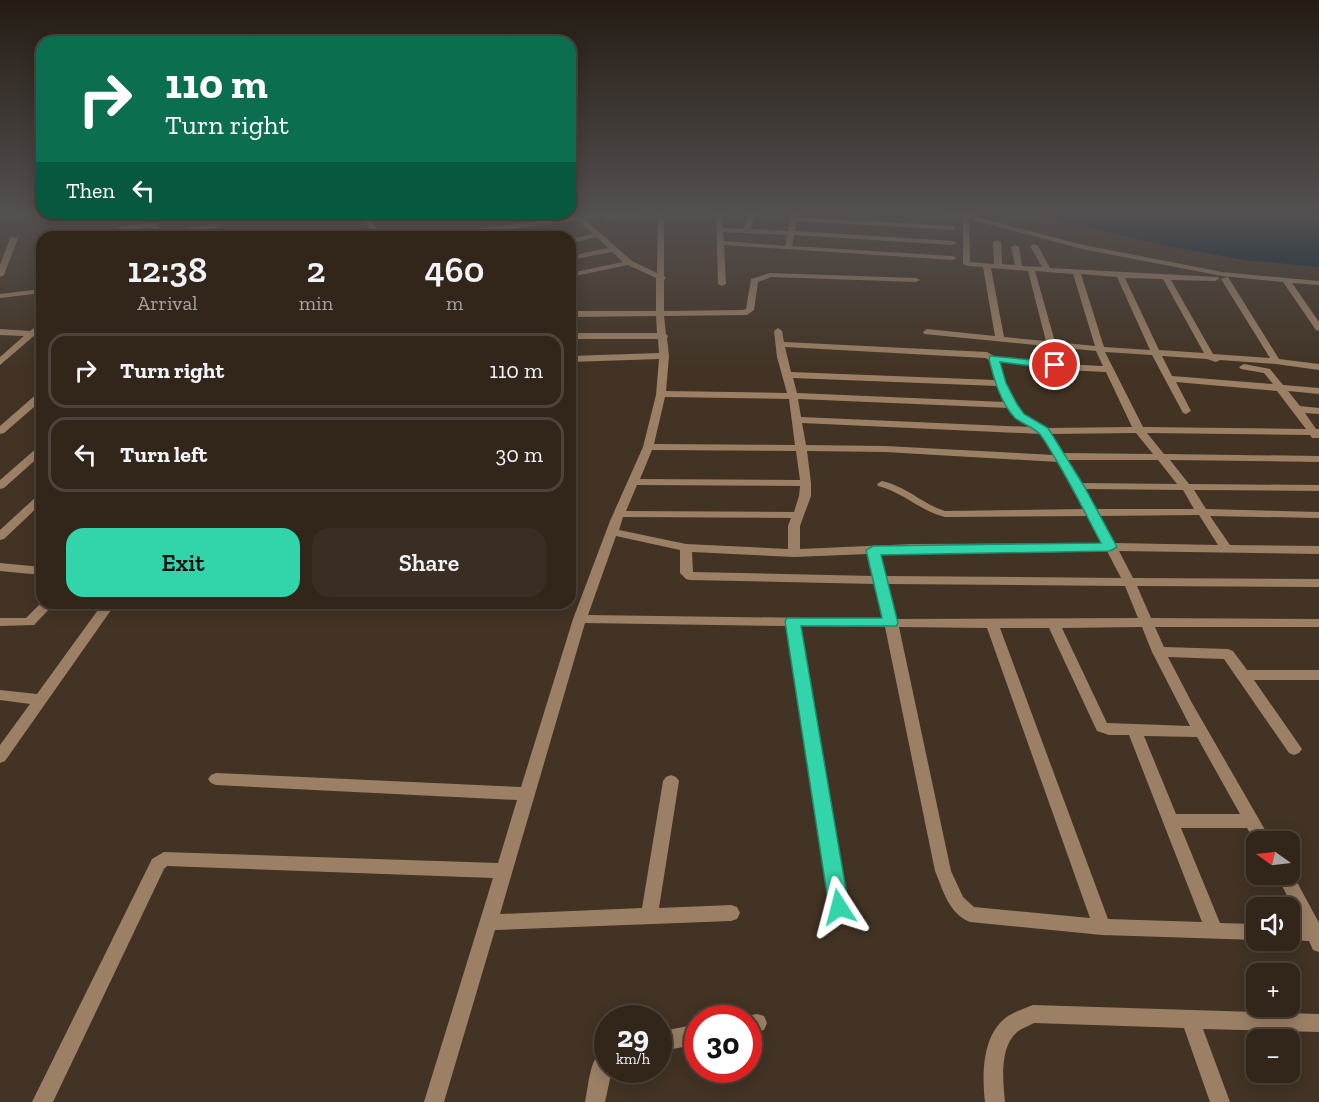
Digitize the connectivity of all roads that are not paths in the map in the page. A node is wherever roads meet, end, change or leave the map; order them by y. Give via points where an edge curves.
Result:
1 (617, 265) edge
2 (634, 265) edge
3 (662, 265) edge
4 (721, 265) edge
5 (984, 265) edge
6 (1045, 265) edge
7 (1172, 265) edge
8 (987, 266) junction
9 (998, 267) joint
10 (1019, 268) joint
11 (1031, 269) junction
12 (1047, 270) junction
13 (1076, 272) junction
14 (576, 274) edge
15 (1120, 275) junction
16 (1224, 276) junction
17 (1166, 277) junction
18 (662, 278) junction
19 (916, 280) dead end
20 (1287, 282) junction
21 (722, 284) dead end
22 (1319, 284) edge
23 (36, 289) edge
24 (36, 290) edge
25 (0, 292) edge
26 (0, 296) edge
27 (576, 314) edge
28 (660, 315) junction
29 (1319, 328) edge
30 (36, 330) edge
31 (778, 331) dead end
32 (0, 332) edge
33 (927, 332) dead end
34 (32, 334) junction
35 (576, 336) edge
36 (664, 336) junction
37 (1000, 338) junction
38 (780, 344) junction
39 (1051, 344) junction
40 (1099, 349) junction
41 (1156, 354) junction
42 (664, 356) junction
43 (1210, 357) junction
44 (576, 359) edge
45 (994, 359) junction
46 (1276, 361) junction
47 (0, 362) edge
48 (1319, 367) edge
49 (1109, 369) junction
50 (787, 375) junction
51 (1169, 379) junction
52 (1000, 383) junction
53 (1282, 390) junction
54 (1319, 391) edge
55 (662, 394) junction
56 (793, 396) junction
57 (36, 405) edge
58 (1012, 405) junction
59 (1297, 409) junction
60 (1186, 411) dead end
61 (1319, 411) edge
62 (796, 420) junction
63 (0, 430) edge
64 (1139, 430) junction
65 (1044, 431) junction
66 (1317, 435) edge
67 (648, 447) junction
68 (800, 448) junction
69 (36, 454) edge
70 (1061, 457) junction
71 (1161, 457) junction
72 (1319, 459) edge
73 (633, 482) junction
74 (806, 483) junction
75 (882, 484) dead end
76 (0, 486) edge
77 (1078, 486) junction
78 (1186, 487) junction
79 (1319, 488) edge
80 (36, 503) edge
81 (1204, 512) junction
82 (1090, 513) junction
83 (619, 514) junction
84 (796, 515) junction
85 (1319, 515) edge
86 (612, 532) junction
87 (0, 536) edge
88 (1110, 547) junction
89 (1225, 547) junction
90 (686, 548) junction
91 (873, 550) junction
92 (1319, 550) edge
93 (794, 553) junction
94 (0, 567) edge
95 (36, 570) edge
96 (882, 580) junction
97 (1130, 583) junction
98 (1319, 583) edge
99 (43, 609) edge
100 (106, 609) edge
101 (580, 619) junction
102 (793, 621) junction
103 (0, 622) edge
104 (1147, 622) junction
105 (891, 623) junction
106 (992, 623) junction
107 (1319, 623) edge
108 (1054, 625) junction
109 (1159, 652) junction
110 (1243, 675) junction
111 (1319, 675) edge
112 (0, 695) edge
113 (40, 700) junction
114 (1134, 730) junction
115 (1202, 732) junction
116 (1294, 749) dead end
117 (0, 757) edge
118 (216, 779) dead end
119 (671, 781) dead end
120 (528, 794) junction
121 (1170, 821) junction
122 (1252, 821) junction
123 (1258, 831) edge
124 (504, 871) junction
125 (1290, 885) edge
126 (839, 907) dead end
127 (731, 913) dead end
128 (649, 917) junction
129 (489, 922) junction
130 (1102, 927) junction
131 (1214, 930) junction
132 (1246, 931) edge
133 (1300, 935) edge
134 (1317, 939) edge
135 (1191, 1021) junction
136 (1319, 1023) edge
137 (599, 1083) edge
138 (42, 1102) edge
139 (434, 1102) edge
140 (595, 1102) edge
141 (995, 1102) edge
142 (1220, 1102) edge

1 - 14 street
2 - 18 street
3 - 18 street
4 - 21 street
5 - 8 street
6 - 12 street
7 - 16 street
8 - 9 street
8 - 37 street
9 - 10 street
10 - 11 street
11 - 12 street
11 - 39 street
12 - 13 street
13 - 15 street
13 - 40 street
15 - 17 street
15 - 41 street
16 - 17 street
16 - 20 street
16 - 46 street
17 - 43 street
18 - 28 street
19 - 28 street via 766,275 754,281 748,311
20 - 22 street
20 - 29 street
23 - 25 street
24 - 26 street
27 - 28 street
28 - 36 street
30 - 34 street
31 - 38 street
32 - 34 street
33 - 37 street
34 - 47 street
35 - 36 street
36 - 42 street
37 - 39 street
38 - 45 street via 987,355
38 - 50 street
39 - 40 street
40 - 41 street
40 - 49 street
41 - 43 street
41 - 51 street
42 - 44 street
42 - 55 street
43 - 46 street
43 - 53 street via 1230,365 1264,370
45 - 49 street
45 - 52 street
46 - 48 street
49 - 64 street
50 - 52 street
50 - 56 street
51 - 53 street
51 - 60 street
52 - 58 street
53 - 54 street
53 - 59 street
55 - 56 street
55 - 67 street
56 - 58 street
56 - 62 street
57 - 63 street
58 - 65 street via 1020,416
59 - 61 street
59 - 66 street
62 - 65 street
62 - 68 street
64 - 65 street
64 - 66 street
64 - 71 street
65 - 70 street
67 - 68 street
67 - 73 street
68 - 70 street
68 - 74 street
69 - 76 street
70 - 71 street
70 - 77 street
71 - 72 street
71 - 78 street
73 - 74 street
73 - 83 street
74 - 84 street via 806,496
75 - 82 street via 902,489 932,510 945,514
77 - 78 street
77 - 82 street
78 - 79 street
78 - 81 street
80 - 87 street
81 - 82 street
81 - 85 street
81 - 89 street
82 - 88 street
83 - 84 street
83 - 86 street
84 - 93 street
86 - 90 street
86 - 101 street
88 - 89 street
88 - 91 street
88 - 97 street
89 - 92 street
90 - 93 street
90 - 96 street via 686,573 690,576
91 - 93 street
91 - 96 street
94 - 95 street
96 - 97 street
96 - 105 street
97 - 98 street
97 - 104 street
99 - 103 street via 29,622
100 - 113 street
101 - 102 street
101 - 120 street
102 - 105 street
102 - 126 street
104 - 107 street
104 - 108 street
104 - 109 street
105 - 106 street
105 - 130 street via 943,871 957,902 970,914
106 - 108 street
106 - 130 street
108 - 114 street via 1102,727
109 - 110 street via 1228,654
109 - 115 street
110 - 111 street
110 - 116 street
112 - 113 street
113 - 117 street
114 - 115 street
114 - 121 street
115 - 122 street
118 - 120 street
119 - 128 street
120 - 124 street
121 - 122 street
121 - 131 street
122 - 123 street
124 - 129 street
124 - 138 street via 164,859 158,864
125 - 134 street
127 - 128 street
128 - 129 street
129 - 139 street
130 - 131 street
131 - 132 street
133 - 134 street
135 - 136 street
135 - 141 street via 1033,1014 1009,1026 996,1051
135 - 142 street
137 - 140 street

